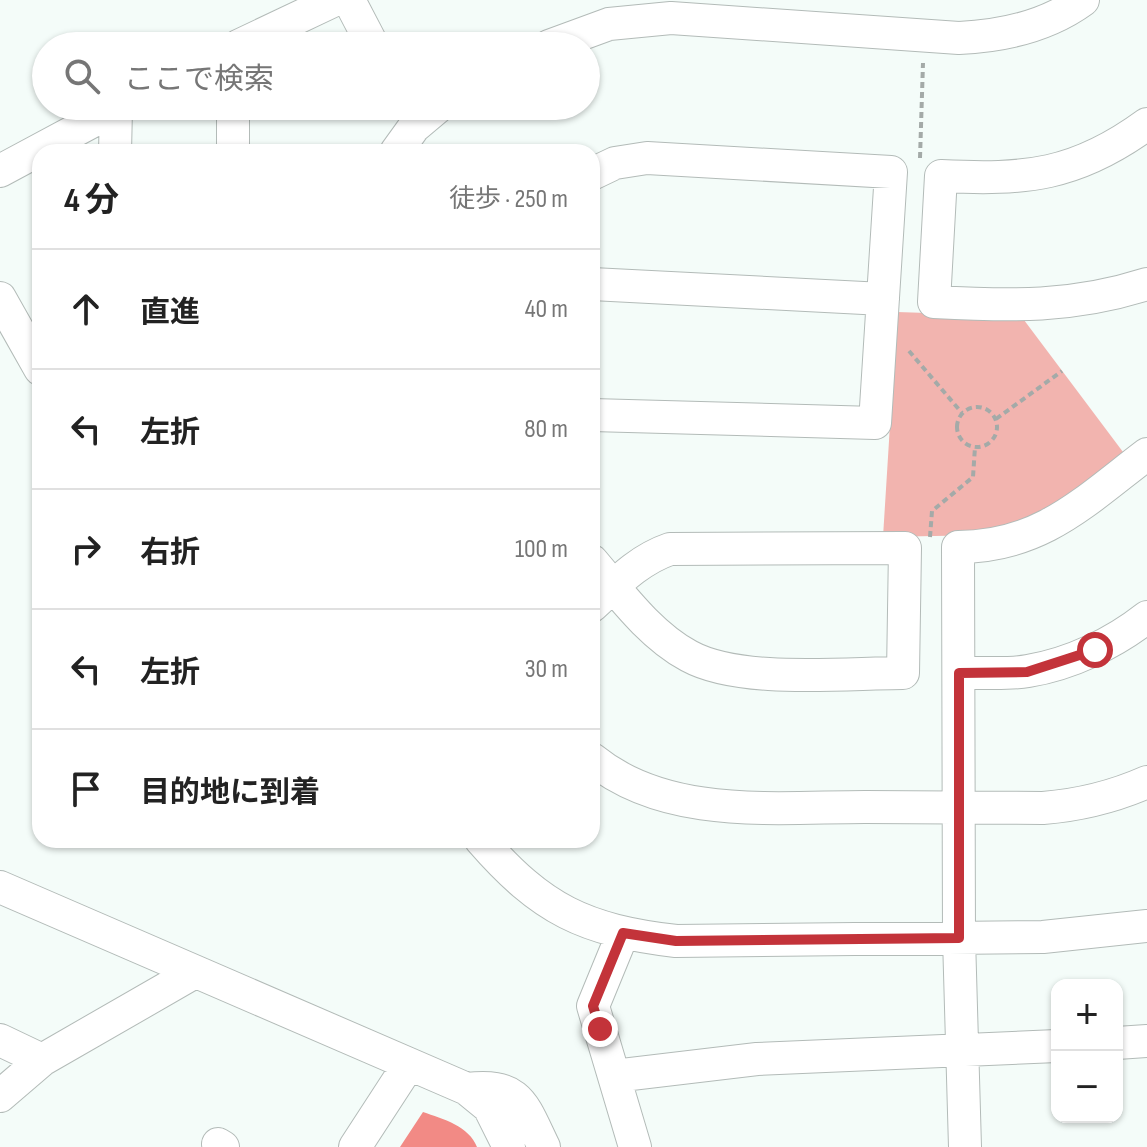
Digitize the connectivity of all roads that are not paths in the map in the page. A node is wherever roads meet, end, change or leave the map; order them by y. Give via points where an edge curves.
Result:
1 (335, 0) edge
2 (349, 0) edge
3 (1083, 0) edge
4 (690, 10) edge
5 (268, 32) edge
6 (366, 32) edge
7 (587, 32) edge
8 (94, 120) edge
9 (117, 120) edge
10 (233, 120) edge
11 (1147, 124) edge
12 (50, 144) edge
13 (116, 144) edge
14 (233, 144) edge
15 (32, 154) edge
16 (600, 170) edge
17 (0, 171) edge
18 (600, 284) edge
19 (1147, 284) edge
20 (0, 298) edge
21 (883, 299) junction
22 (32, 355) edge
23 (600, 415) edge
24 (1147, 454) edge
25 (603, 596) edge
26 (1147, 617) edge
27 (959, 673) junction
28 (600, 764) edge
29 (1147, 782) edge
30 (958, 807) junction
31 (489, 848) edge
32 (0, 887) edge
33 (1147, 926) edge
34 (623, 933) junction
35 (959, 938) junction
36 (195, 972) junction
37 (0, 1040) edge
38 (1147, 1041) edge
39 (1123, 1043) edge
40 (1051, 1046) edge
41 (961, 1052) junction
42 (42, 1060) junction
43 (409, 1064) junction
44 (614, 1076) junction
45 (467, 1089) junction
46 (0, 1096) edge
47 (355, 1147) edge
48 (509, 1147) edge
49 (544, 1147) edge
50 (635, 1147) edge
51 (965, 1147) edge

1 - 5 street
2 - 6 street
3 - 4 street via 1018,30 959,38
4 - 7 street
8 - 12 street
9 - 13 street
10 - 14 street
11 - 19 street via 1094,158 1063,170 1028,177 941,176 934,302 1050,305
15 - 17 street
16 - 21 street via 647,158 891,172
18 - 21 street
20 - 22 street
21 - 23 street via 875,423
24 - 27 street via 1056,524 998,545 958,547
25 - 25 street via 639,563 670,549 905,548 903,673 720,668 689,656
26 - 27 street via 1095,650 1059,663 1027,672
27 - 30 street
28 - 30 street via 669,798 709,804
29 - 30 street via 1079,805
30 - 35 street
31 - 34 street via 534,895
32 - 36 street
33 - 35 street via 1043,937
34 - 35 street via 676,941
34 - 44 street via 593,1006
35 - 41 street
36 - 42 street
36 - 43 street
37 - 42 street
38 - 39 street
40 - 41 street
41 - 44 street via 757,1059
41 - 51 street
42 - 46 street
43 - 45 street
43 - 47 street
44 - 50 street
45 - 48 street via 489,1107
45 - 49 street via 493,1086 513,1093

